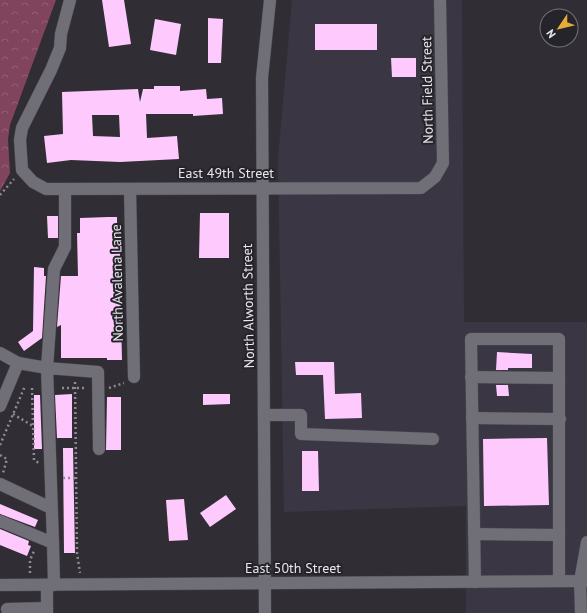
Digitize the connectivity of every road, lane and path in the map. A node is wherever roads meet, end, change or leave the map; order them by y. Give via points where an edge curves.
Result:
1 (70, 0) edge
2 (270, 0) edge
3 (440, 0) edge
4 (22, 170) junction
5 (435, 177) joint
6 (262, 188) junction
7 (65, 189) junction
8 (130, 189) junction
9 (0, 195) edge
10 (0, 353) edge
11 (18, 363) junction
12 (47, 368) junction
13 (471, 377) junction
14 (559, 378) junction
15 (75, 380) dead end
16 (129, 380) joint
17 (37, 388) dead end
18 (62, 388) dead end
19 (75, 388) junction
20 (92, 388) dead end
21 (108, 388) dead end
22 (0, 406) edge
23 (13, 414) junction
24 (264, 415) junction
25 (472, 418) junction
26 (560, 419) junction
27 (33, 426) dead end
28 (433, 439) dead end
29 (0, 445) edge
30 (99, 449) dead end
31 (0, 455) edge
32 (62, 478) dead end
33 (76, 478) junction
34 (1, 481) edge
35 (51, 508) junction
36 (0, 521) edge
37 (474, 534) junction
38 (559, 535) junction
39 (587, 542) edge
40 (52, 543) junction
41 (35, 549) dead end
42 (80, 573) dead end
43 (30, 574) dead end
44 (559, 581) junction
45 (584, 581) edge
46 (475, 582) junction
47 (264, 583) junction
48 (0, 585) edge
49 (50, 585) junction
50 (47, 611) edge
51 (8, 613) edge
52 (265, 613) edge
53 (580, 613) edge

1 - 4 street via 60,48 22,128
2 - 6 street, North Alworth Street via 262,78
3 - 5 street, North Field Street via 443,162
4 - 7 street, East 49th Street via 33,182 46,189
4 - 9 path
5 - 6 street, East 49th Street via 421,188
6 - 8 street, East 49th Street
6 - 24 street, North Alworth Street
7 - 8 street, East 49th Street
7 - 12 street via 65,247 54,269
8 - 16 street, North Avalena Lane
10 - 11 street
11 - 12 street
11 - 22 street
12 - 30 street via 98,372
12 - 35 street
13 - 14 street
13 - 14 street via 471,339 559,339
13 - 25 street
14 - 26 street
15 - 19 path
16 - 21 path
17 - 23 path via 24,386
18 - 19 path
19 - 20 path
19 - 33 path
23 - 27 path
23 - 29 path
24 - 28 street via 301,416 301,434
24 - 47 street, North Alworth Street
25 - 26 street
25 - 37 street
26 - 38 street
31 - 34 path via 7,459
32 - 33 path
33 - 42 path via 76,553
34 - 35 street
35 - 40 street
36 - 40 street
37 - 38 street
37 - 46 street
38 - 44 street
39 - 45 street
40 - 49 street
41 - 43 path via 30,560
44 - 45 street, East 50th Street
44 - 46 street, East 50th Street
45 - 53 street
46 - 47 street, East 50th Street
47 - 49 street, East 50th Street
47 - 52 street, North Alworth Street
48 - 49 street, East 50th Street
49 - 50 street
50 - 51 street via 8,609

